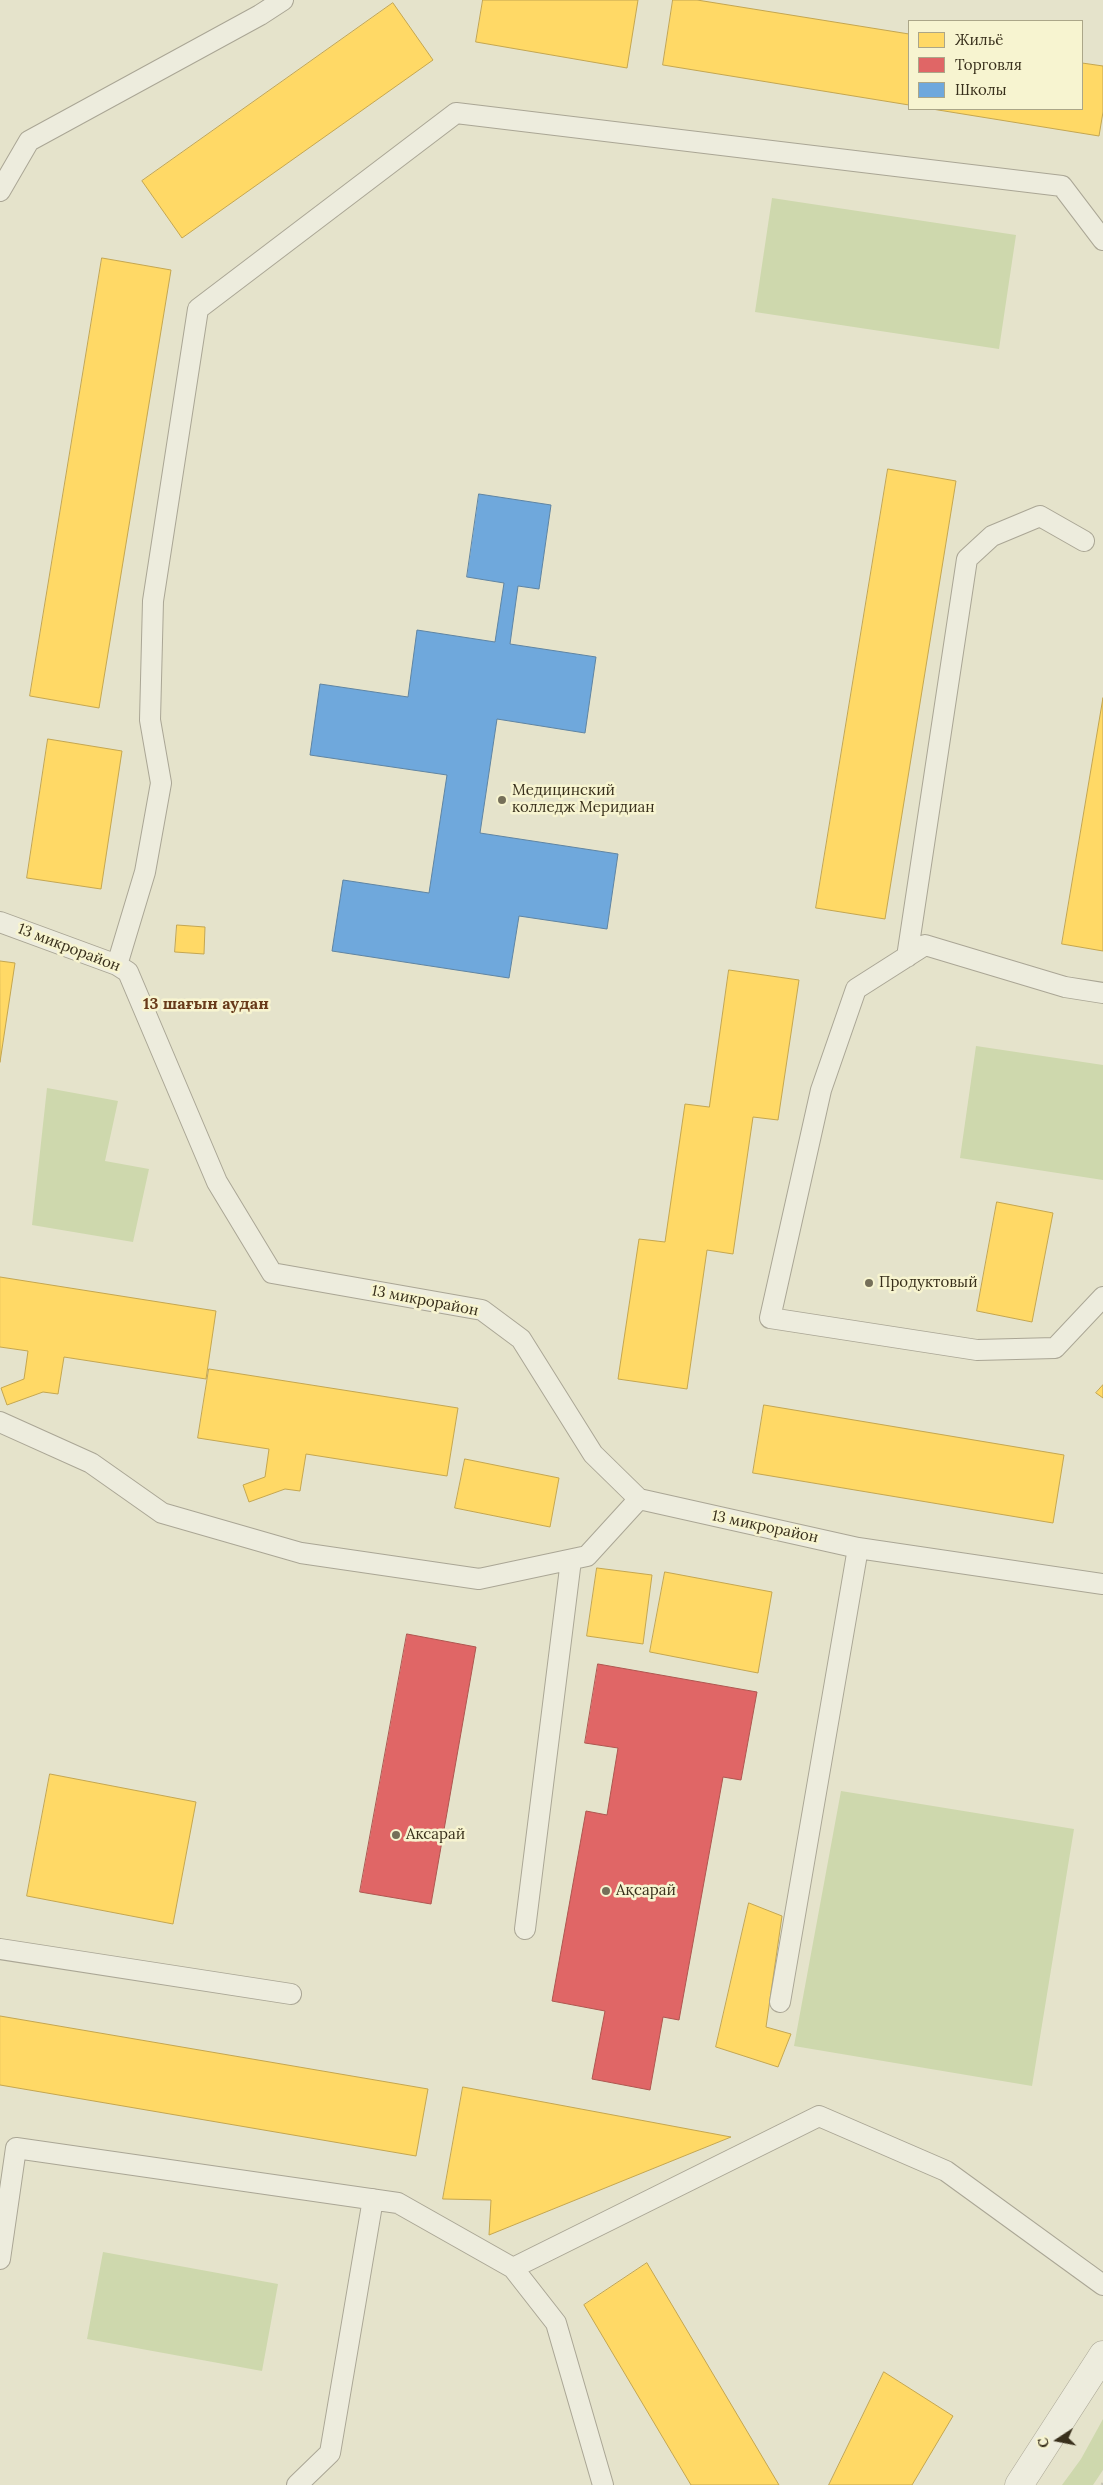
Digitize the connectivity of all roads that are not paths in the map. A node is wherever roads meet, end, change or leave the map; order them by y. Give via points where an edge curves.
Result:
1 (283, 0) edge
2 (0, 190) edge
3 (1103, 240) edge
4 (1084, 541) dead end
5 (0, 922) edge
6 (907, 957) junction
7 (117, 965) junction
8 (1103, 993) edge
9 (1103, 1297) edge
10 (0, 1422) edge
11 (639, 1500) junction
12 (858, 1548) junction
13 (571, 1560) junction
14 (1103, 1584) edge
15 (525, 1929) dead end
16 (0, 1949) edge
17 (291, 1994) dead end
18 (780, 2002) dead end
19 (373, 2200) junction
20 (0, 2259) edge
21 (512, 2268) junction
22 (1103, 2285) edge
23 (1103, 2355) edge
24 (297, 2485) edge
25 (603, 2485) edge
26 (1019, 2485) edge

1 - 2 lane via 28,141
3 - 7 lane via 1062,186 456,113 198,309 153,602 150,720 162,784 145,872
4 - 6 lane via 1040,516 992,536 967,559
5 - 7 lane, 13 микрорайон
6 - 8 lane via 925,945 1066,987
6 - 9 lane via 856,989 821,1090 770,1318 977,1350 1055,1348
7 - 11 lane, 13 микрорайон via 128,972 217,1182 272,1273 482,1310 521,1339 593,1454
10 - 13 lane via 91,1463 162,1513 301,1552 479,1579
11 - 12 lane, 13 микрорайон
11 - 13 lane via 587,1556
12 - 14 lane, 13 микрорайон
12 - 18 lane
13 - 15 lane
16 - 17 lane
19 - 20 lane via 16,2148
19 - 21 lane via 398,2203
19 - 24 lane via 330,2453
21 - 22 lane via 819,2116 946,2171
21 - 25 lane via 556,2323
23 - 26 street

